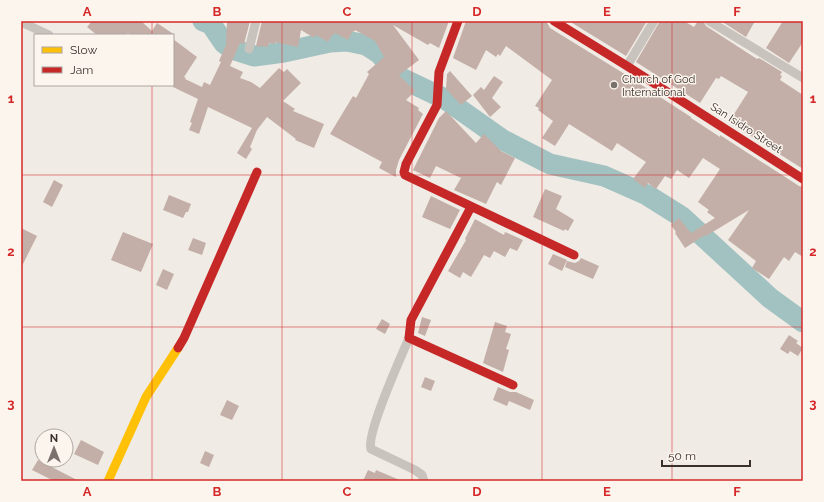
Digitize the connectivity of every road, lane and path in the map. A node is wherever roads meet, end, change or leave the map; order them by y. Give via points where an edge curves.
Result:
1 (256, 21) edge
2 (458, 21) edge
3 (554, 21) edge
4 (654, 21) edge
5 (710, 21) edge
6 (21, 22) edge
7 (47, 34) edge
8 (249, 49) dead end
9 (628, 66) junction
10 (803, 78) edge
11 (257, 172) dead end
12 (803, 179) edge
13 (471, 207) junction
14 (574, 255) dead end
15 (409, 338) junction
16 (513, 385) dead end
17 (108, 481) edge
18 (424, 481) edge

1 - 8 street
2 - 13 street via 439,72 437,105 404,172 408,177
3 - 9 street, San Isidro Street
4 - 9 street
5 - 10 street
6 - 7 street
9 - 12 street, San Isidro Street
11 - 17 street via 184,338 146,397
13 - 14 street
13 - 15 street via 411,320
15 - 16 street
15 - 18 street via 369,444 371,449 422,475

